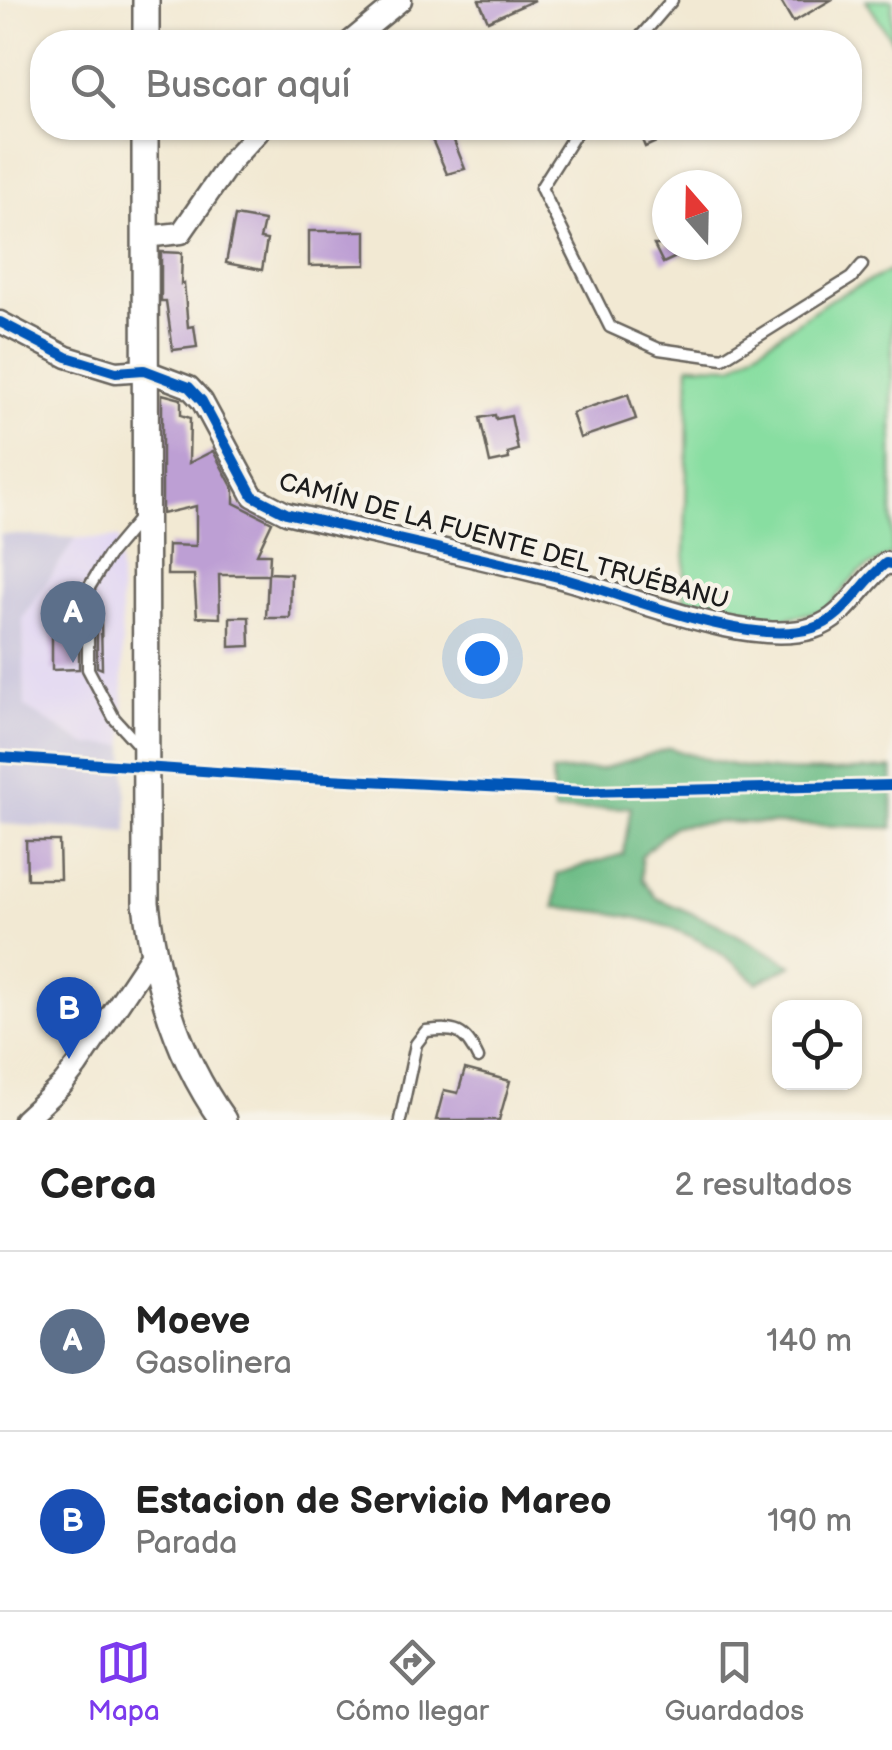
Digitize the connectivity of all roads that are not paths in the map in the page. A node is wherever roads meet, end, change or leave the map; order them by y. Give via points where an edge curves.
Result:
1 (146, 0) edge
2 (400, 0) edge
3 (672, 0) edge
4 (146, 30) edge
5 (364, 30) edge
6 (646, 30) edge
7 (145, 140) edge
8 (250, 140) edge
9 (572, 140) edge
10 (145, 236) junction
11 (862, 266) dead end
12 (0, 322) edge
13 (144, 370) junction
14 (144, 513) junction
15 (892, 564) edge
16 (144, 753) junction
17 (152, 954) junction
18 (478, 1058) dead end
19 (29, 1118) edge
20 (223, 1120) edge
21 (400, 1120) edge

1 - 4 street
2 - 5 street
3 - 6 lane
7 - 10 street
8 - 10 street via 181,233
9 - 11 lane via 542,188 610,327 659,349 723,358
10 - 13 street
12 - 13 street, CAMÍN DE LA FUENTE DEL TRUÉBANU via 66,357 116,372
13 - 14 street
13 - 15 street, CAMÍN DE LA FUENTE DEL TRUÉBANU via 189,387 253,496 286,514 557,576 739,628 814,628 842,612 871,574
14 - 16 street
14 - 16 lane via 88,589 88,669 114,718
16 - 17 street
17 - 19 street via 77,1066
17 - 20 street via 181,1042
18 - 21 lane via 453,1029 426,1031 416,1044

